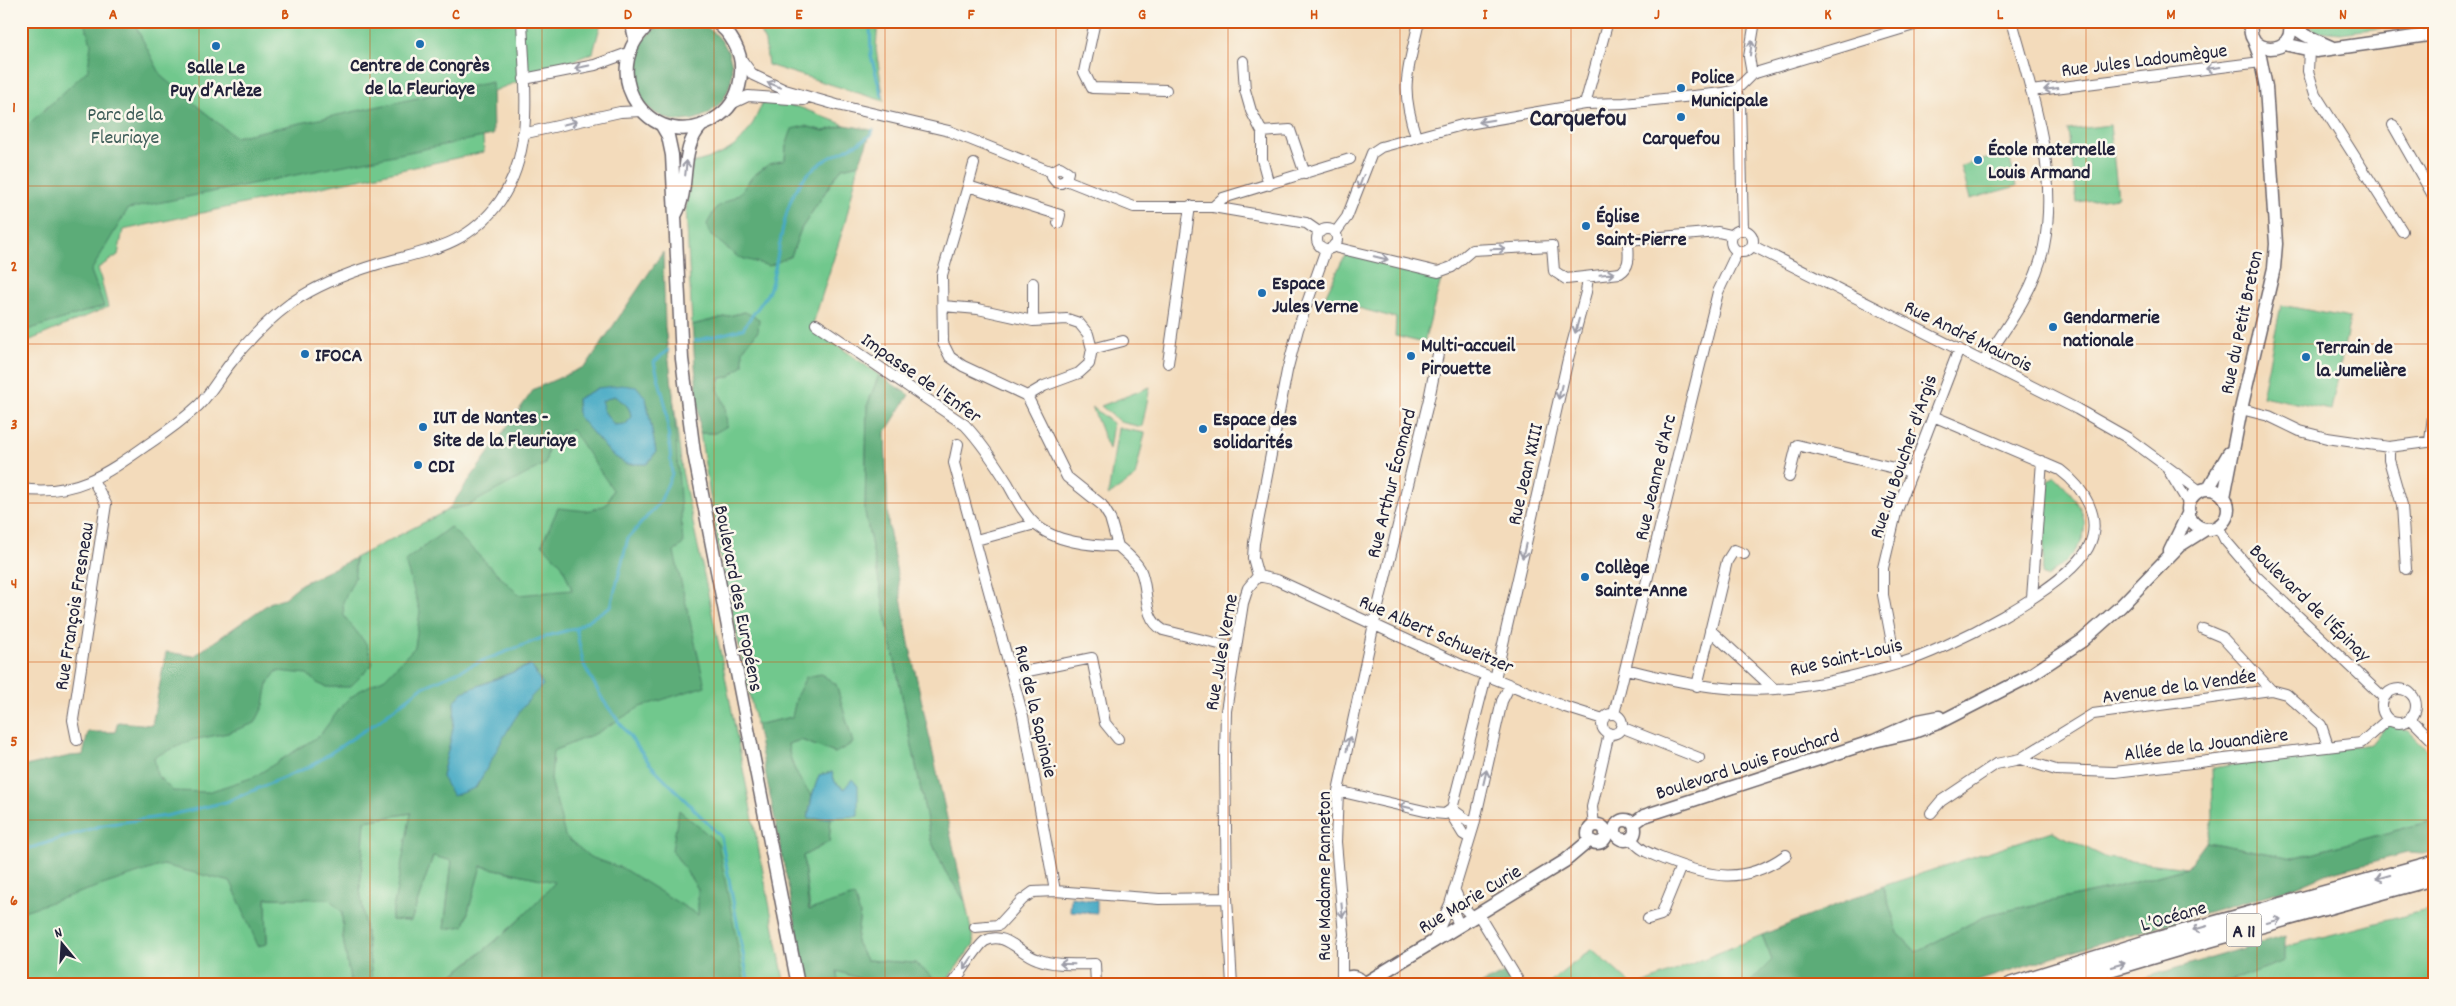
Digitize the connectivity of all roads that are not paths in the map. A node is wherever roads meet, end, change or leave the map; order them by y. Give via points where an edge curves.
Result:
1 (522, 21) edge
2 (631, 21) edge
3 (652, 21) edge
4 (1095, 21) edge
5 (1419, 21) edge
6 (1608, 21) edge
7 (1754, 21) edge
8 (1927, 21) edge
9 (2012, 21) edge
10 (2252, 21) edge
11 (716, 22) edge
12 (2289, 22) edge
13 (2435, 34) edge
14 (635, 38) junction
15 (2253, 38) junction
16 (2280, 46) junction
17 (2334, 48) junction
18 (2309, 50) junction
19 (628, 53) junction
20 (740, 58) junction
21 (1243, 61) dead end
22 (2261, 62) junction
23 (1752, 74) junction
24 (524, 79) junction
25 (2266, 87) junction
26 (1166, 90) dead end
27 (1736, 90) junction
28 (2031, 91) junction
29 (731, 104) junction
30 (1585, 104) junction
31 (837, 105) junction
32 (642, 111) junction
33 (662, 124) junction
34 (702, 125) junction
35 (2393, 125) dead end
36 (1262, 132) junction
37 (522, 134) junction
38 (1416, 136) junction
39 (1350, 159) dead end
40 (974, 164) dead end
41 (1305, 174) junction
42 (1269, 185) junction
43 (968, 186) junction
44 (2435, 199) edge
45 (1190, 206) junction
46 (1214, 207) junction
47 (676, 214) junction
48 (1058, 223) dead end
49 (1743, 230) junction
50 (2402, 231) dead end
51 (1319, 232) junction
52 (1335, 233) junction
53 (1731, 235) junction
54 (1753, 246) junction
55 (1330, 247) junction
56 (1737, 252) junction
57 (1588, 277) junction
58 (1033, 283) dead end
59 (943, 306) junction
60 (1033, 321) junction
61 (816, 324) dead end
62 (1123, 340) dead end
63 (1092, 349) junction
64 (1439, 349) dead end
65 (1959, 349) junction
66 (1984, 361) junction
67 (1168, 363) dead end
68 (1027, 396) junction
69 (2435, 398) edge
70 (2241, 410) junction
71 (1933, 416) junction
72 (2432, 441) edge
73 (958, 444) dead end
74 (2234, 444) junction
75 (2389, 447) junction
76 (2042, 461) junction
77 (2164, 464) junction
78 (1911, 472) junction
79 (1789, 477) dead end
80 (93, 480) junction
81 (21, 489) edge
82 (2204, 490) junction
83 (2224, 497) junction
84 (2189, 508) junction
85 (1035, 524) junction
86 (2212, 528) junction
87 (976, 540) junction
88 (1118, 546) junction
89 (1744, 554) dead end
90 (2164, 562) junction
91 (2406, 569) dead end
92 (1258, 576) junction
93 (2032, 598) junction
94 (1374, 624) junction
95 (2203, 629) dead end
96 (1710, 630) junction
97 (1235, 648) junction
98 (1896, 664) junction
99 (1626, 669) junction
100 (1013, 674) junction
101 (1490, 677) junction
102 (1510, 685) junction
103 (1697, 686) junction
104 (1774, 689) junction
105 (2272, 690) junction
106 (2384, 698) junction
107 (1614, 714) junction
108 (2410, 718) junction
109 (1603, 719) junction
110 (2388, 719) junction
111 (1621, 727) junction
112 (1609, 733) junction
113 (1118, 739) dead end
114 (77, 740) dead end
115 (2435, 743) edge
116 (2328, 746) junction
117 (1699, 758) dead end
118 (2020, 759) junction
119 (1338, 791) junction
120 (1451, 810) junction
121 (1931, 813) dead end
122 (1618, 824) junction
123 (1633, 824) junction
124 (1474, 825) junction
125 (1598, 825) junction
126 (1470, 838) junction
127 (1625, 838) junction
128 (1590, 840) junction
129 (1604, 840) junction
130 (1786, 855) dead end
131 (2435, 863) edge
132 (1681, 866) junction
133 (2435, 877) edge
134 (1455, 891) junction
135 (1055, 892) junction
136 (1227, 898) junction
137 (1450, 904) junction
138 (1476, 915) junction
139 (1648, 919) dead end
140 (1460, 926) junction
141 (975, 927) dead end
142 (1432, 942) junction
143 (1341, 983) edge
144 (1364, 984) edge
145 (798, 985) edge
146 (952, 985) edge
147 (1096, 985) edge
148 (1232, 985) edge
149 (1521, 985) edge
150 (2011, 985) edge
151 (2054, 985) edge

1 - 24 street
2 - 14 main road
3 - 14 main road
4 - 26 street via 1084,72 1092,88
5 - 38 street via 1406,73 1405,92
6 - 30 street
23 -> 7 street via 1749,57
8 - 23 street
9 - 28 street
10 - 15 main road, Rue du Petit Breton
11 - 20 main road via 732,38
12 - 16 main road, Rue du Petit Breton via 2290,34
12 - 17 main road via 2309,38
13 - 17 main road
14 - 19 main road
15 - 16 main road via 2264,48
15 - 22 main road, Rue du Petit Breton
16 - 18 main road
16 - 25 main road, Rue du Petit Breton via 2269,65
17 - 18 main road
18 - 50 street via 2308,71 2315,94
19 -> 24 street via 595,65
19 - 32 main road via 626,79
20 - 29 main road via 740,82
31 -> 20 street via 763,81 747,69
21 - 36 street via 1244,90
22 - 25 main road, Rue du Petit Breton
22 -> 28 street, Rue Jules Ladoumègue
23 - 27 street
24 - 37 street
25 - 70 main road, Rue du Petit Breton via 2275,252
27 - 30 street via 1624,103
27 - 49 street via 1740,103
28 - 66 street via 2049,189 2044,248 2033,279
29 - 31 street via 748,96
29 - 34 main road
30 -> 38 street
31 - 45 street via 959,134 1052,172 1056,167 1065,168 1068,172 1066,180 1134,207
32 - 33 main road
37 -> 32 street via 620,112
33 - 34 main road via 688,128
33 - 47 main road, Boulevard des Européens via 670,141
47 -> 34 main road via 682,199 690,144
35 - 44 street
36 - 41 street via 1290,130
36 - 42 street via 1262,159
37 - 80 street via 510,184 499,202 471,231 444,247 344,275 292,302 262,326 200,404 152,442
38 -> 52 street via 1376,149 1347,217
39 - 41 street
40 - 43 street
41 - 42 street
42 - 46 street via 1223,198
43 - 48 street via 1060,215
43 - 59 street via 942,275
45 - 46 street
45 - 67 street
46 - 51 street via 1306,223
47 - 145 main road, Boulevard des Européens via 682,359 695,463
49 - 53 street
49 - 54 street via 1750,235
51 - 52 street via 1327,228
51 - 55 street via 1317,241 1321,247
52 - 55 street via 1337,238
53 - 56 street via 1732,246
57 -> 53 street via 1626,270 1628,240 1718,232
54 - 56 street via 1742,253
54 - 65 street, Rue André Maurois
55 -> 57 street via 1438,272 1452,267 1465,254 1478,249 1552,246 1554,271 1566,279
55 - 92 street, Rue Jules Verne via 1301,320 1287,370 1253,548
56 - 99 street, Rue Jeanne d'Arc via 1718,292
57 -> 101 street, Rue Jean XXIII
58 - 60 street
59 - 60 street via 978,309
59 - 68 street via 943,343 950,357
60 - 63 street via 1068,319 1079,323 1088,334
61 - 85 street, Impasse de l'Enfer via 965,425 981,442 1022,510
62 - 63 street
63 - 68 street via 1089,364 1079,373
64 - 94 street, Rue Arthur Écomard
65 - 66 street, Rue André Maurois
65 - 71 street, Rue du Boucher d'Argis
66 - 77 street, Rue André Maurois via 2128,438
68 - 88 street via 1067,477 1102,505 1110,518
69 - 72 street
70 - 74 main road, Rue du Petit Breton
70 - 75 street via 2269,416 2300,431 2327,438
71 - 76 street, Rue Saint-Louis
71 - 78 street, Rue du Boucher d'Argis
72 - 75 street
73 - 87 street, Rue de la Sapinaie via 954,463
74 - 82 main road, Rue du Petit Breton
74 - 83 main road, Rue du Petit Breton
75 - 91 street via 2389,460 2402,505
76 - 93 street
76 - 93 street, Rue Saint-Louis via 2060,470 2079,488 2091,508 2093,531 2084,555
77 - 82 street, Rue André Maurois
77 - 84 street, Rue André Maurois
78 - 79 street via 1797,445
78 - 98 street, Rue du Boucher d'Argis via 1896,513 1883,568 1884,605
80 - 81 street via 55,491
80 - 114 street, Rue François Fresneau via 106,504 73,720
82 - 83 main road via 2217,491
82 - 84 main road via 2193,496
83 - 86 main road via 2228,513 2225,520
84 - 86 main road via 2193,522
84 - 90 main road, Boulevard Louis Fouchard
85 - 87 street
85 - 88 street, Impasse de l'Enfer via 1080,543
86 - 90 main road, Boulevard Louis Fouchard via 2187,540
86 - 106 street, Boulevard de l'Épinay via 2255,575
87 - 100 street, Rue de la Sapinaie
88 - 97 street via 1140,570 1154,625
89 - 96 street via 1734,550 1727,561
90 - 123 main road, Boulevard Louis Fouchard via 2110,617 2072,648 2011,688 1917,732 1874,741 1653,813
92 - 94 street, Rue Albert Schweitzer via 1278,580
92 - 97 street, Rue Jules Verne via 1245,594
93 - 98 street, Rue Saint-Louis via 1951,643
94 - 101 street, Rue Albert Schweitzer
119 -> 94 street, Rue Madame Panneton
95 - 105 street via 2222,637
96 - 103 street
96 - 104 street
97 - 136 street, Rue Jules Verne via 1226,711
98 - 104 street, Rue Saint-Louis via 1824,683
99 - 103 street, Rue Saint-Louis
99 - 107 street, Rue Jeanne d'Arc
100 - 113 street via 1092,658 1105,723
100 - 135 street, Rue de la Sapinaie
101 - 102 street, Rue Albert Schweitzer
101 - 120 street, Rue Jean XXIII
102 - 109 street, Rue Albert Schweitzer
124 -> 102 street via 1502,701
103 - 104 street, Rue Saint-Louis
105 - 116 street, Avenue de la Vendée via 2286,694 2321,726
105 - 118 street, Avenue de la Vendée via 2093,714
106 - 108 street via 2393,690 2410,693 2416,702
106 - 110 street via 2382,709
107 - 109 street
107 - 111 street via 1621,719
108 - 110 street via 2397,723
108 - 115 street
109 - 112 street via 1603,727
110 - 116 street, Allée de la Jouandière via 2361,743
111 - 112 street via 1618,732
111 - 117 street
112 - 125 street via 1592,807
116 - 118 street, Allée de la Jouandière via 2115,772 2056,770
118 - 121 street via 1996,764 1941,801
120 -> 119 street via 1434,814
119 -> 143 street, Rue Madame Panneton via 1336,842 1344,936
120 - 124 street
120 - 126 street via 1463,834
122 - 123 main road, Boulevard Louis Fouchard via 1625,820
122 - 125 main road, Boulevard Louis Fouchard
122 - 127 main road via 1616,832
123 - 127 main road via 1634,832
124 - 126 street
125 - 128 main road via 1588,832
125 - 129 main road via 1606,831
126 - 134 street
127 - 129 main road
127 - 132 street via 1642,850
128 - 129 main road via 1596,843
128 - 138 main road, Rue Marie Curie via 1565,861
130 - 132 street via 1768,867 1746,874 1710,875
131 -> 150 highway, L’Océane / A 11 via 2158,940
132 - 139 street via 1661,915
151 -> 133 highway, L’Océane / A 11
134 - 137 street
134 - 138 street via 1462,906
135 - 136 street via 1159,900
135 - 141 street via 1033,892 999,924
136 - 148 street, Rue Jules Verne
137 - 140 street
137 - 142 street
138 - 140 main road, Rue Marie Curie
138 - 149 street
140 - 142 main road, Rue Marie Curie
142 - 144 main road, Rue Marie Curie
143 - 144 main road via 1353,976
147 -> 146 street via 1095,964 1045,962 1002,938 984,942

